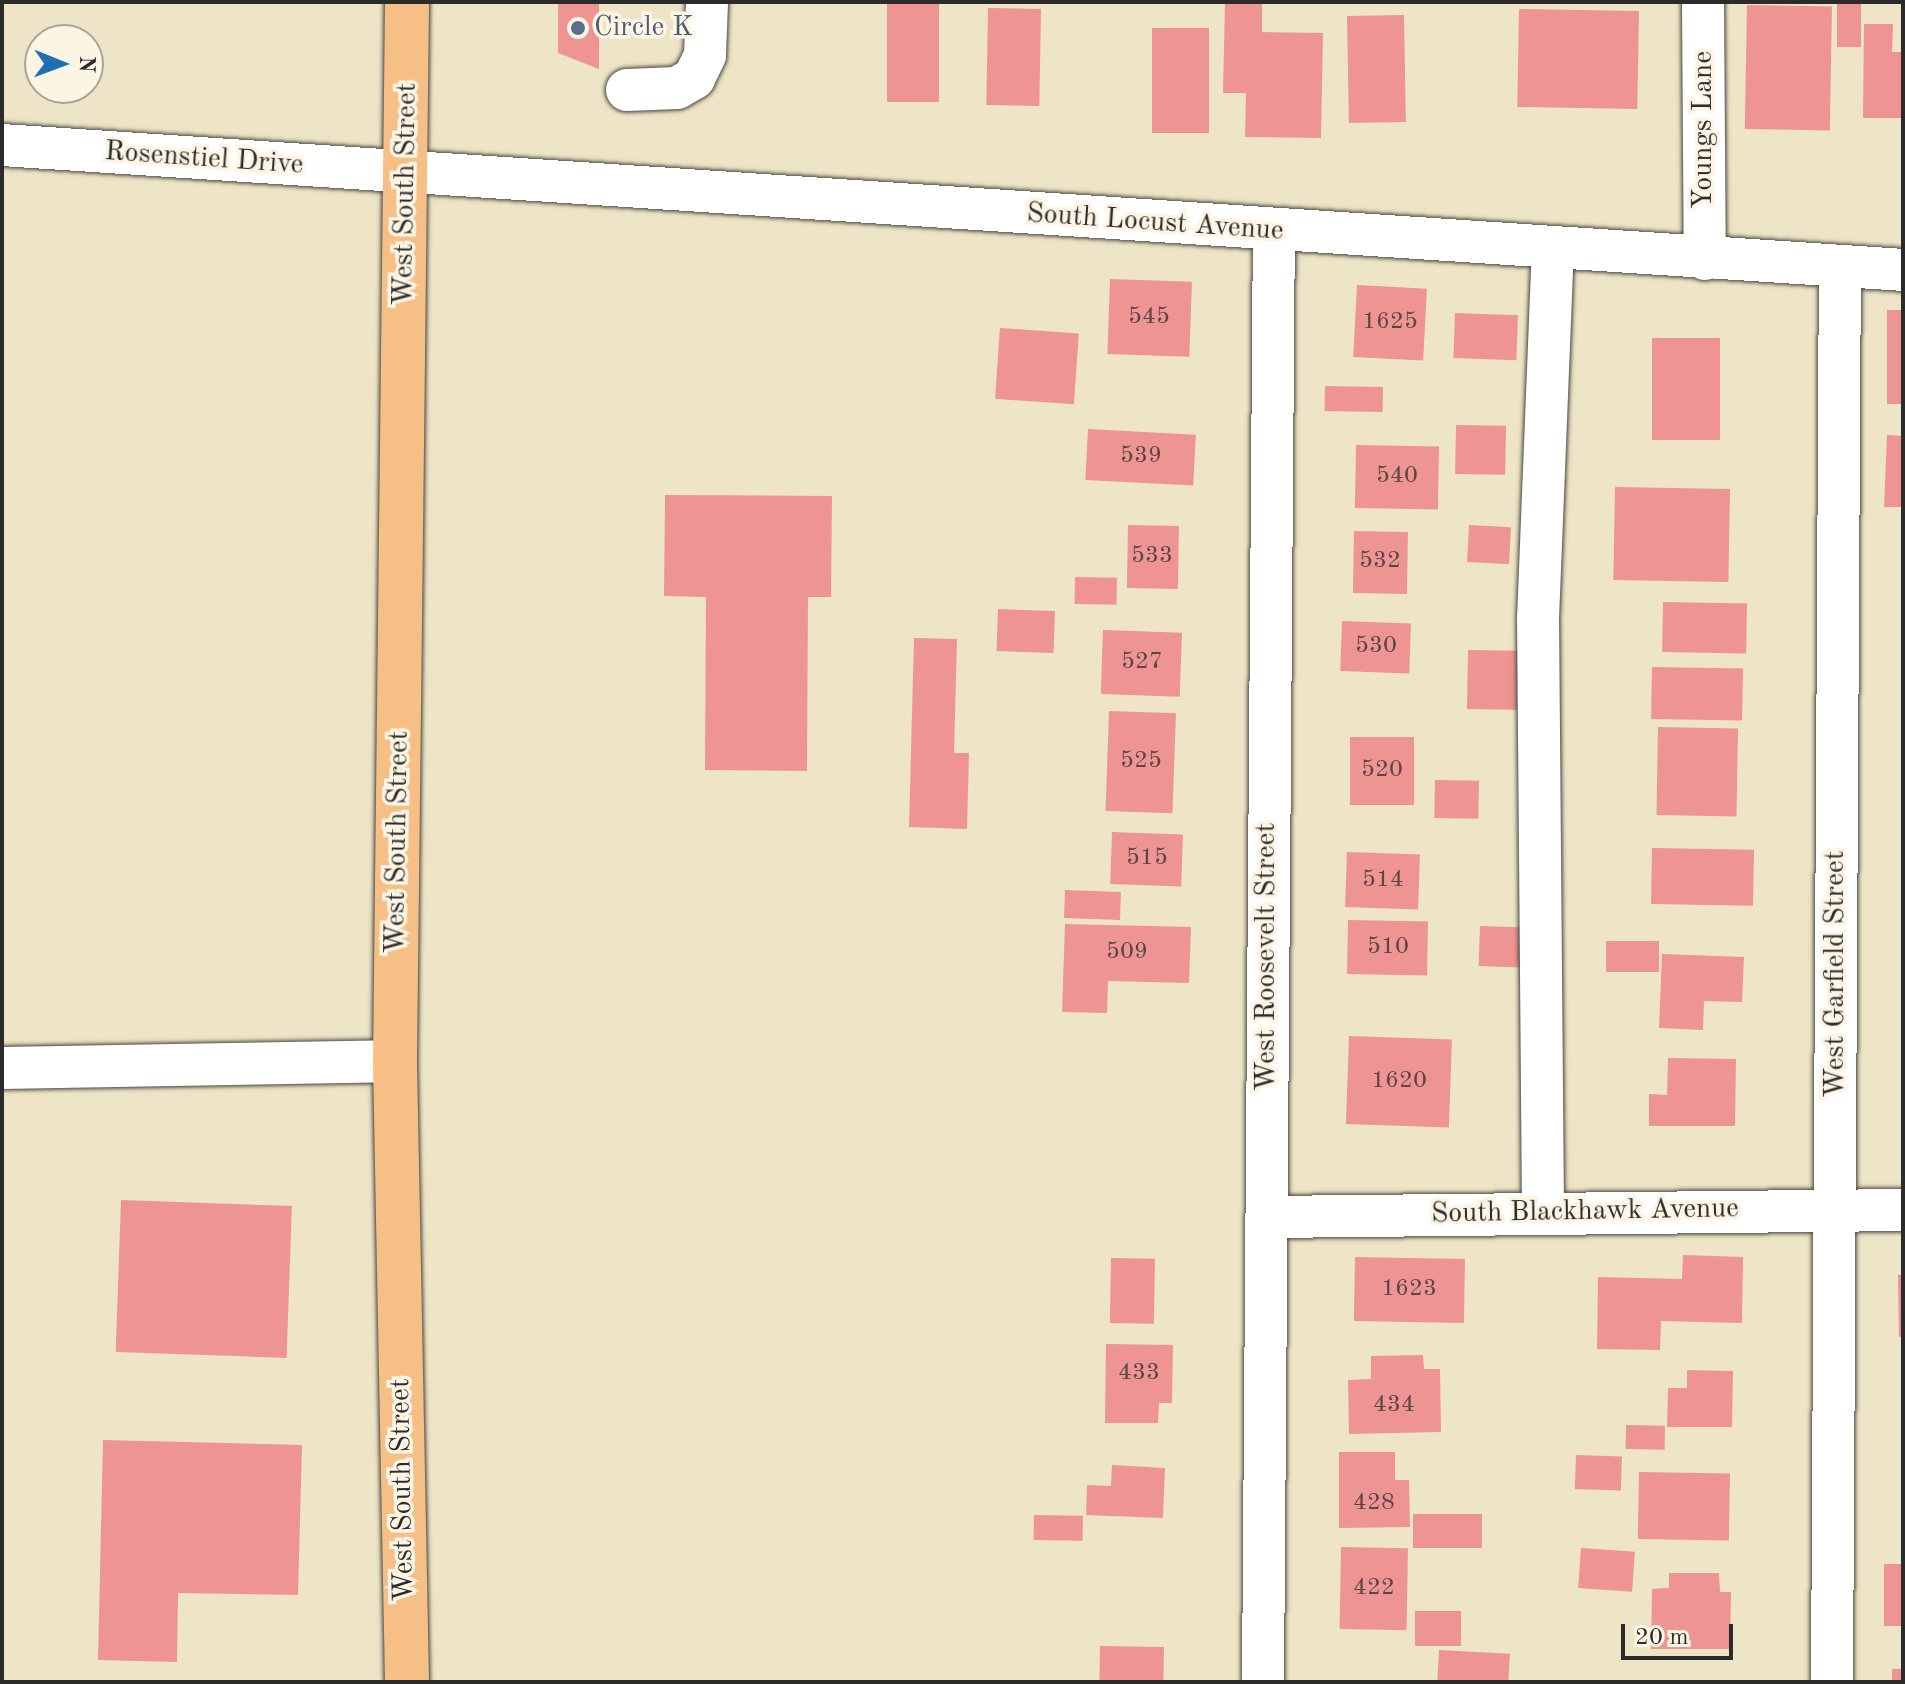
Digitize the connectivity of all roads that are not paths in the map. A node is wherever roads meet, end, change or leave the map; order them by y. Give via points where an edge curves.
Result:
1 (407, 2) edge
2 (707, 2) edge
3 (1703, 2) edge
4 (627, 90) dead end
5 (2, 145) edge
6 (407, 172) junction
7 (1274, 231) junction
8 (1553, 250) junction
9 (1705, 259) junction
10 (1840, 266) junction
11 (1903, 270) edge
12 (395, 1061) junction
13 (2, 1068) edge
14 (1835, 1209) junction
15 (1903, 1210) edge
16 (1543, 1211) junction
17 (1268, 1217) junction
18 (407, 1682) edge
19 (1263, 1682) edge
20 (1832, 1682) edge

1 - 6 main road, West South Street
2 - 4 street via 705,55 694,78 677,88
3 - 9 street, Youngs Lane
5 - 6 street, Rosenstiel Drive
6 - 7 street, South Locust Avenue
6 - 12 main road, West South Street
7 - 8 street, South Locust Avenue
7 - 17 street, West Roosevelt Street
8 - 9 street, South Locust Avenue
8 - 16 street via 1538,619
9 - 10 street, South Locust Avenue
10 - 11 street, South Locust Avenue
10 - 14 street, West Garfield Street
12 - 13 street
12 - 18 main road, West South Street
14 - 15 street, South Blackhawk Avenue
14 - 16 street, South Blackhawk Avenue
14 - 20 street, West Garfield Street
16 - 17 street, South Blackhawk Avenue
17 - 19 street, West Roosevelt Street

